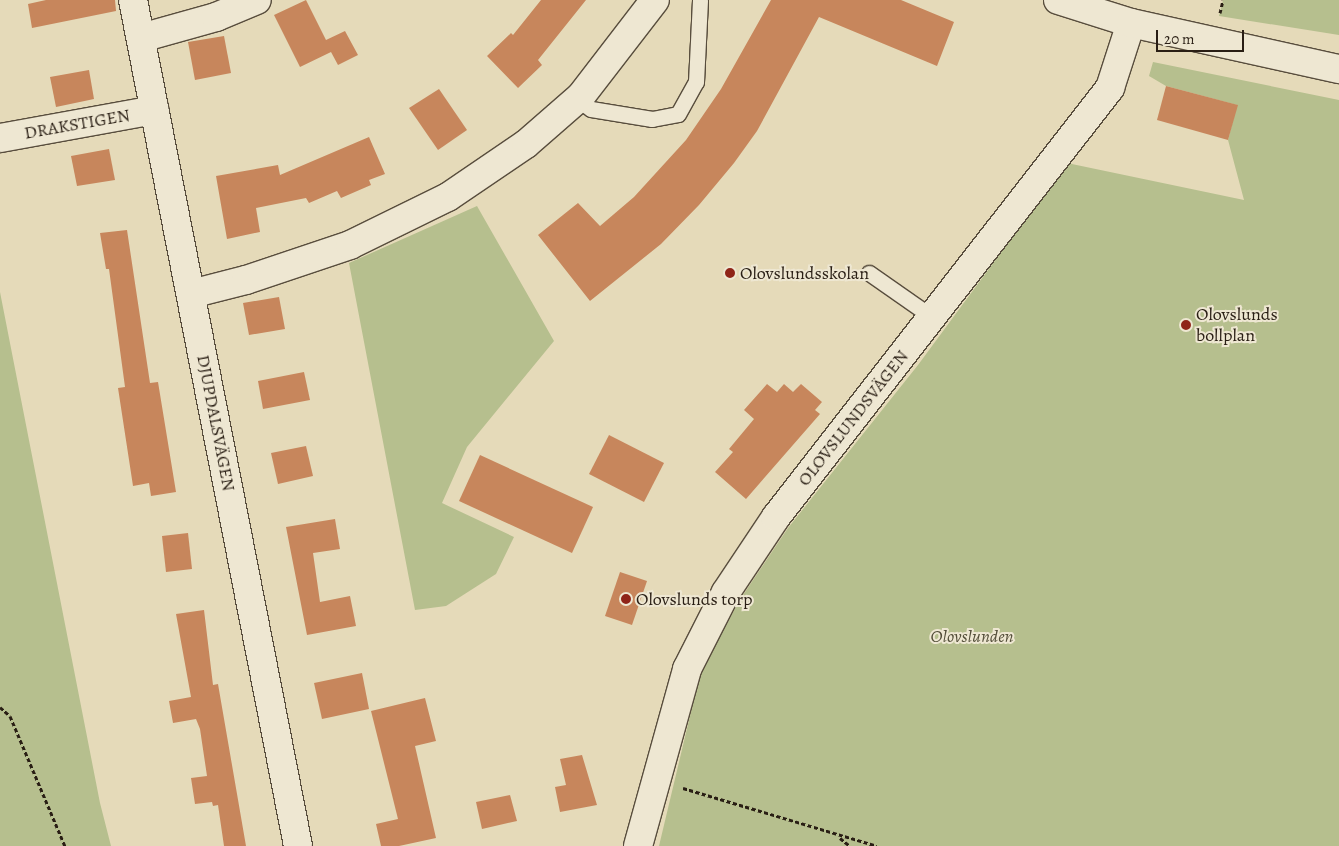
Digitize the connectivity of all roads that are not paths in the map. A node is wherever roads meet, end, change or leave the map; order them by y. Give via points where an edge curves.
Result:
1 (133, 0) edge
2 (257, 0) edge
3 (655, 0) edge
4 (700, 0) edge
5 (1058, 0) edge
6 (1131, 23) junction
7 (141, 38) junction
8 (1339, 69) edge
9 (577, 99) junction
10 (154, 110) junction
11 (0, 138) edge
12 (869, 273) dead end
13 (191, 294) junction
14 (932, 317) junction
15 (630, 845) edge
16 (298, 846) edge

1 - 7 street, DJUPDALSVÄGEN
2 - 7 street via 216,17
3 - 9 street
4 - 9 lane via 696,82 678,114 652,119 591,109
5 - 6 street
6 - 8 street
6 - 14 street, OLOVSLUNDSVÄGEN via 1110,88
7 - 10 street, DJUPDALSVÄGEN
9 - 13 street via 526,144 448,197 350,245 246,280
10 - 11 street, DRAKSTIGEN
10 - 13 street, DJUPDALSVÄGEN
12 - 14 lane
13 - 16 street, DJUPDALSVÄGEN
14 - 15 street, OLOVSLUNDSVÄGEN via 776,517 726,592 687,669 654,781

